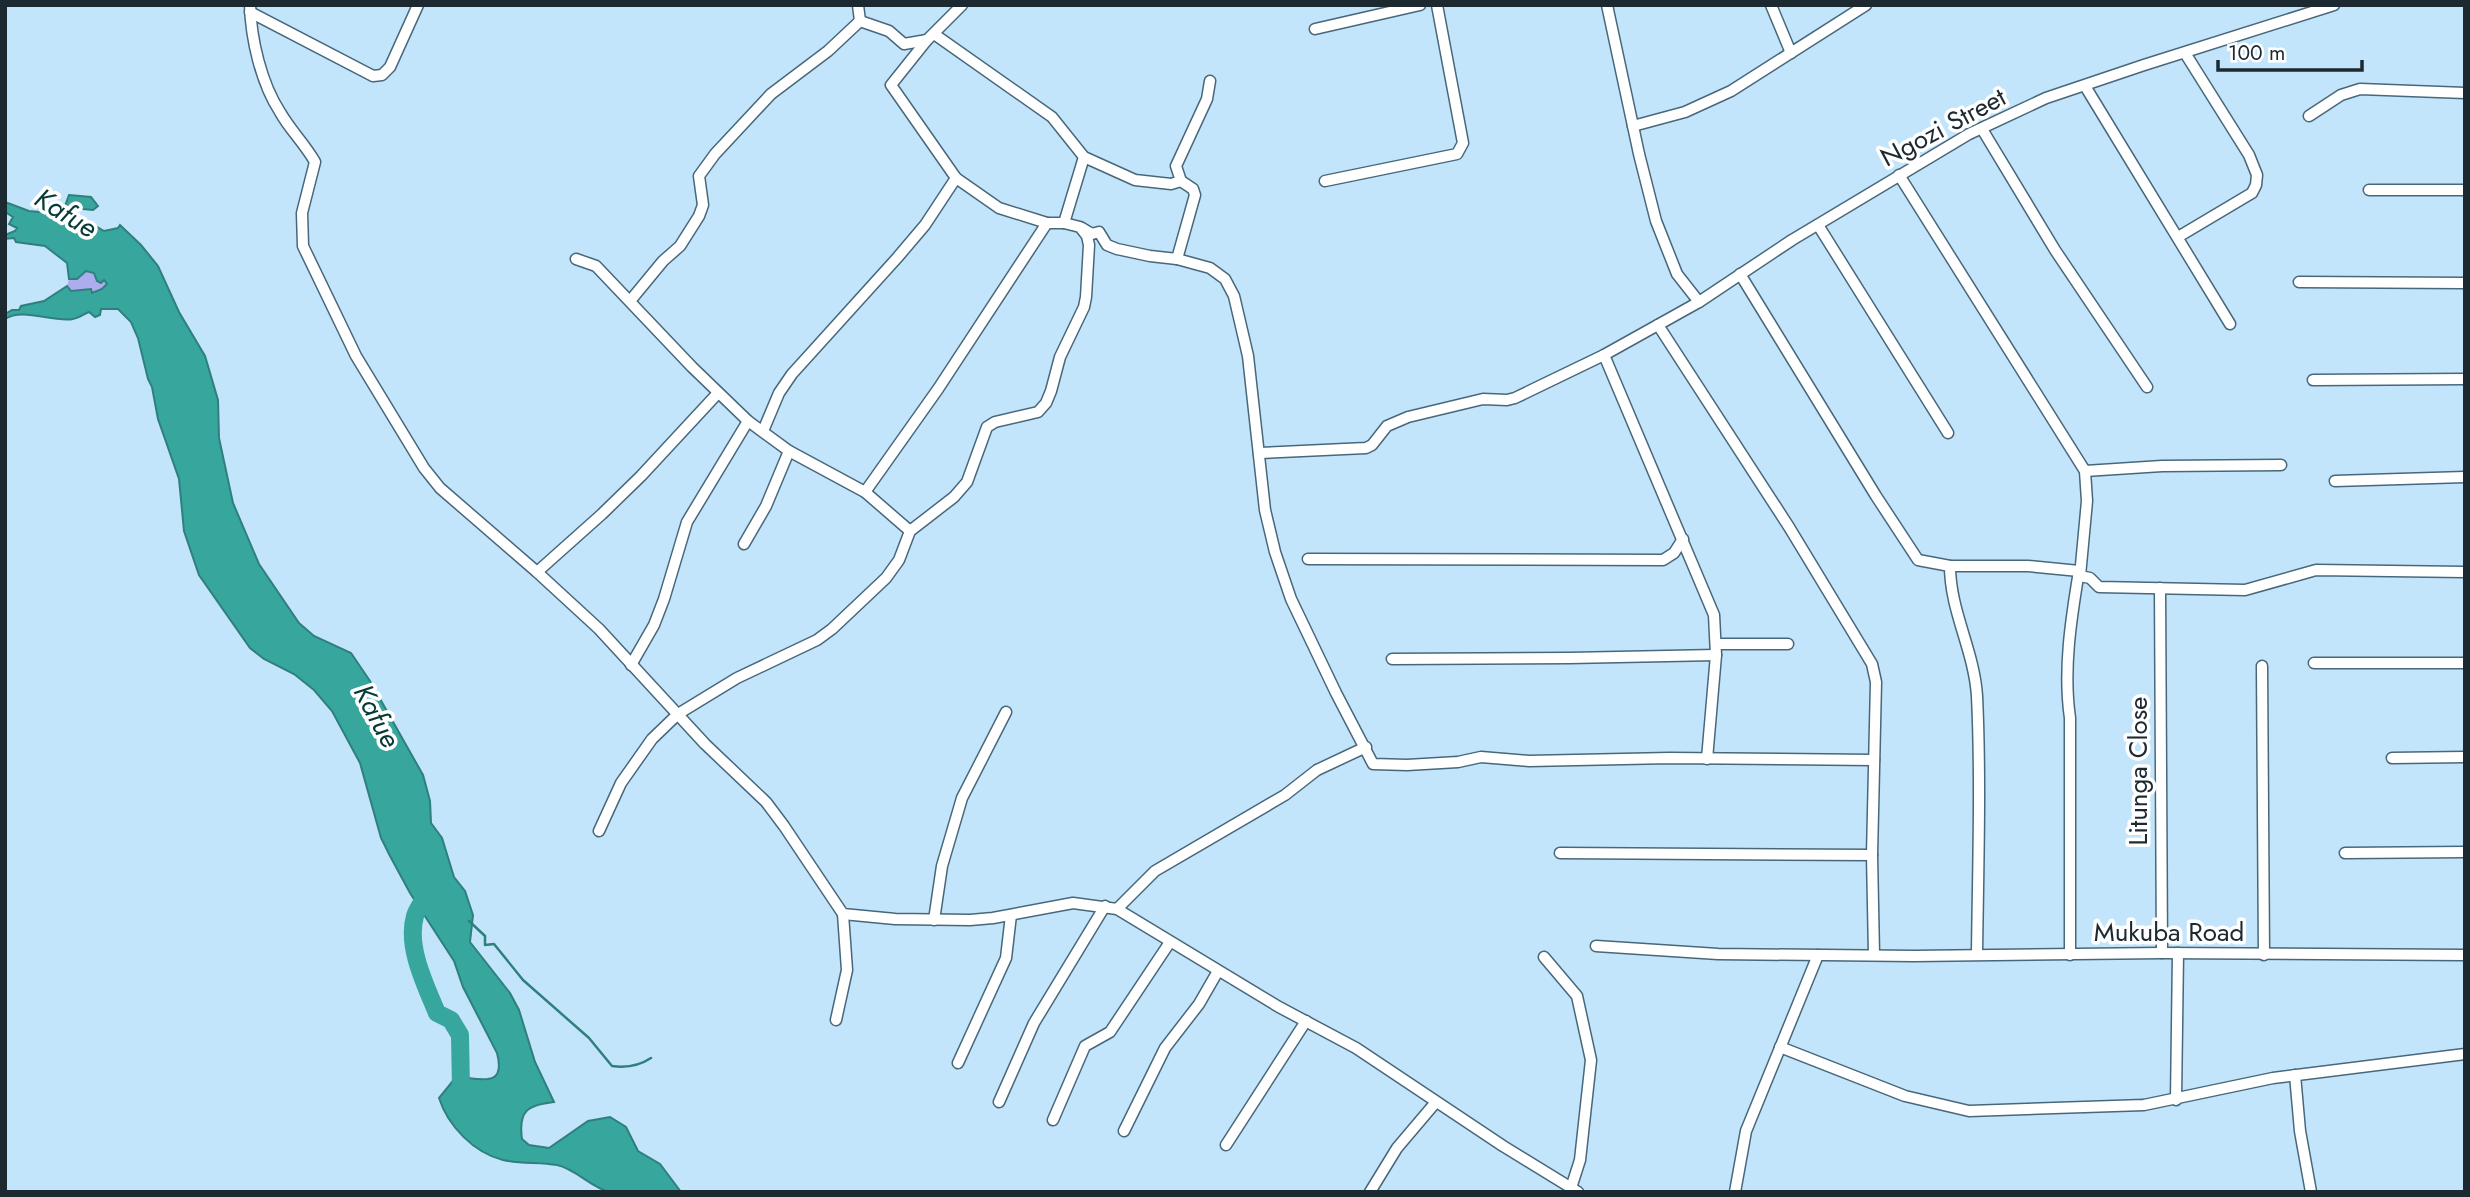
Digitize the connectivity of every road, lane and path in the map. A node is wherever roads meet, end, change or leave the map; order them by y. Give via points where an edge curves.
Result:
1 (418, 5) edge
2 (858, 5) edge
3 (962, 5) edge
4 (1420, 5) edge
5 (1437, 5) edge
6 (1607, 5) edge
7 (1771, 5) edge
8 (1866, 5) edge
9 (2334, 5) edge
10 (250, 8) edge
11 (860, 20) junction
12 (1315, 29) dead end
13 (930, 37) junction
14 (1791, 53) junction
15 (2185, 53) junction
16 (1210, 81) dead end
17 (2085, 86) junction
18 (2465, 93) edge
19 (2309, 116) dead end
20 (1633, 126) junction
21 (1982, 128) junction
22 (1084, 157) junction
23 (1899, 175) junction
24 (956, 178) junction
25 (1181, 181) junction
26 (1325, 181) dead end
27 (2369, 190) dead end
28 (2465, 190) edge
29 (1047, 223) junction
30 (1064, 223) junction
31 (1818, 225) junction
32 (1080, 227) junction
33 (2178, 237) junction
34 (576, 259) dead end
35 (1177, 259) junction
36 (1740, 274) junction
37 (2299, 282) dead end
38 (2465, 283) edge
39 (630, 301) junction
40 (1699, 302) junction
41 (2230, 324) dead end
42 (1658, 325) junction
43 (1604, 355) junction
44 (2465, 379) edge
45 (2313, 380) dead end
46 (2147, 387) dead end
47 (718, 393) junction
48 (748, 421) junction
49 (762, 431) junction
50 (1948, 433) dead end
51 (789, 451) junction
52 (1259, 453) junction
53 (2281, 465) dead end
54 (2085, 471) junction
55 (2465, 477) edge
56 (2335, 481) dead end
57 (865, 492) junction
58 (910, 531) junction
59 (1683, 539) junction
60 (744, 544) dead end
61 (1308, 558) dead end
62 (1950, 566) junction
63 (537, 572) junction
64 (2465, 572) edge
65 (2080, 574) junction
66 (2160, 588) junction
67 (1788, 644) dead end
68 (1716, 649) junction
69 (1392, 659) dead end
70 (2314, 663) dead end
71 (2465, 663) edge
72 (631, 665) junction
73 (2262, 666) dead end
74 (1006, 712) dead end
75 (678, 714) junction
76 (1366, 747) junction
77 (2465, 757) edge
78 (2392, 758) dead end
79 (1707, 759) junction
80 (1874, 760) junction
81 (599, 831) dead end
82 (2465, 852) edge
83 (1560, 853) dead end
84 (2345, 853) dead end
85 (1872, 855) junction
86 (1105, 906) junction
87 (1117, 909) junction
88 (843, 914) junction
89 (1011, 915) junction
90 (934, 920) junction
91 (1170, 942) junction
92 (1596, 946) dead end
93 (2162, 953) junction
94 (2178, 953) junction
95 (1977, 954) junction
96 (2264, 954) junction
97 (1818, 955) junction
98 (2070, 955) junction
99 (2465, 955) edge
100 (1874, 956) junction
101 (1544, 957) dead end
102 (1218, 971) junction
103 (836, 1020) dead end
104 (1306, 1021) junction
105 (1780, 1047) junction
106 (2465, 1054) edge
107 (958, 1063) dead end
108 (2295, 1075) junction
109 (2176, 1100) junction
110 (999, 1102) dead end
111 (1436, 1102) junction
112 (1053, 1120) dead end
113 (1124, 1131) dead end
114 (1226, 1145) dead end
115 (1574, 1190) edge
116 (1370, 1192) edge
117 (1735, 1192) edge
118 (2311, 1192) edge

1 - 10 street via 390,67 373,76
2 - 11 street
3 - 13 street
4 - 12 street
5 - 26 street via 1461,150
6 - 20 street
7 - 14 street
8 - 14 street
9 - 15 street, Ngozi Street
10 - 63 street via 265,81 278,110 315,162 302,213 303,246 356,356 440,488
11 - 13 street via 889,30 904,44
11 - 39 street via 771,94 715,154 699,176 703,205 699,216 680,246
13 - 22 street via 1052,117
13 - 24 street via 891,85
14 - 20 street via 1709,102
15 - 17 street, Ngozi Street
15 - 33 street via 2257,175 2252,193
16 - 25 street via 1207,99 1176,166
17 - 21 street, Ngozi Street via 2046,98
17 - 33 street
18 - 19 street via 2360,89
20 - 40 street via 1665,245 1677,274
21 - 23 street, Ngozi Street
21 - 46 street via 2055,250
22 - 25 street via 1135,180
22 - 30 street
23 - 31 street, Ngozi Street
23 - 54 street
24 - 29 street via 999,208
24 - 49 street via 925,225 792,374
25 - 35 street via 1194,189 1195,195
27 - 28 street
29 - 30 street
29 - 57 street via 939,389
30 - 32 street
31 - 36 street, Ngozi Street
31 - 50 street
32 - 35 street via 1091,234 1099,232 1107,245 1117,249
32 - 58 street via 1089,245 1086,297 1046,403 1038,412 986,427 967,482
33 - 41 street
34 - 39 street via 596,266
35 - 52 street via 1219,273 1234,296 1248,356
36 - 40 street, Ngozi Street
36 - 62 street via 1910,551 1918,560
37 - 38 street
39 - 47 street
40 - 42 street, Ngozi Street
42 - 43 street, Ngozi Street
42 - 80 street via 1872,664 1876,682
43 - 52 street, Ngozi Street via 1515,398 1483,399 1408,417 1387,426 1366,448
43 - 59 street
44 - 45 street
47 - 48 street
47 - 63 street via 641,476
48 - 49 street
48 - 72 street via 687,522 664,599
49 - 51 street
51 - 57 street
51 - 60 street
52 - 76 street via 1265,510 1283,576
53 - 54 street
54 - 65 street
55 - 56 street
57 - 58 street
58 - 75 street via 886,578 832,629
59 - 61 street via 1663,560
59 - 68 street via 1714,615
62 - 65 street via 2028,566
62 - 95 street via 1951,592 1970,650 1977,693
63 - 72 street
64 - 66 street via 2316,570 2245,590
65 - 66 street via 2099,587
65 - 98 street via 2067,691
66 - 93 street, Litunga Close
67 - 68 street
68 - 69 street via 1569,659
68 - 79 street
70 - 71 street
72 - 75 street
73 - 96 street
74 - 90 street via 962,798 942,866
75 - 81 street via 636,760
75 - 88 street via 766,802
76 - 79 street via 1373,764 1391,765 1481,757 1529,761
76 - 87 street via 1317,770 1285,796 1166,863
77 - 78 street
79 - 80 street
80 - 85 street
82 - 84 street
83 - 85 street
85 - 100 street
86 - 87 street
86 - 89 street via 1073,903
86 - 110 street via 1034,1023
87 - 91 street
88 - 90 street
88 - 103 street via 847,970
89 - 90 street
89 - 107 street via 1006,958
91 - 102 street
91 - 112 street via 1110,1032 1085,1046
92 - 97 street, Mukuba Road
93 - 94 street, Mukuba Road
93 - 98 street, Mukuba Road
94 - 96 street, Mukuba Road
94 - 109 street
95 - 98 street, Mukuba Road
95 - 100 street, Mukuba Road
96 - 99 street, Mukuba Road
97 - 100 street, Mukuba Road
97 - 105 street
101 - 115 street via 1577,996 1591,1060
102 - 104 street
102 - 113 street via 1166,1048
104 - 111 street via 1356,1048
104 - 114 street
105 - 109 street via 1905,1096 1969,1111 2132,1106
105 - 117 street via 1746,1131
106 - 108 street
108 - 109 street
108 - 118 street
111 - 115 street
111 - 116 street via 1396,1148

